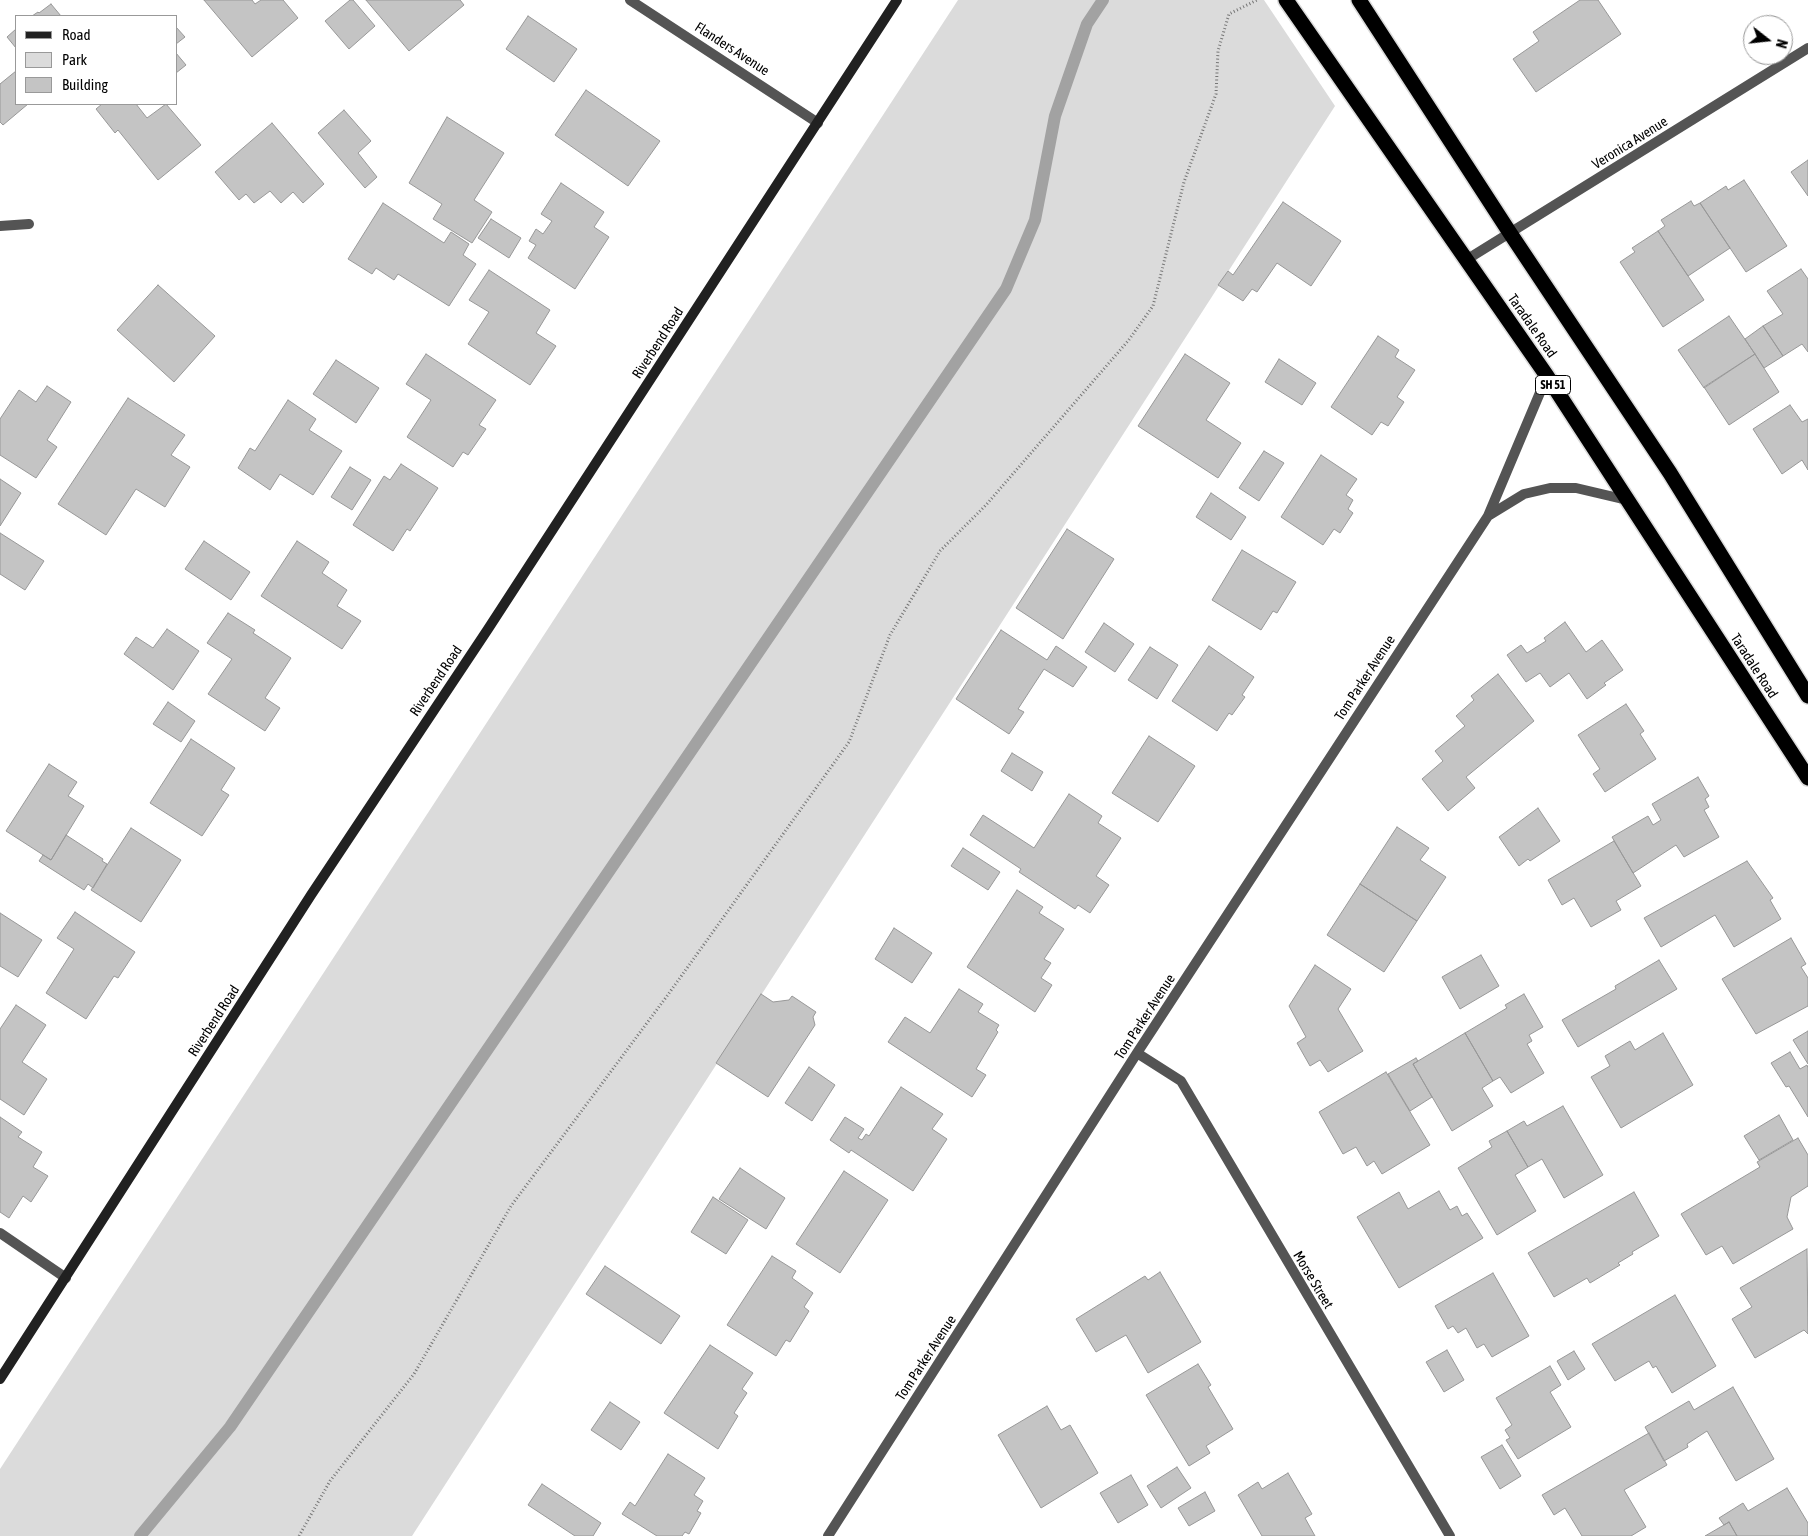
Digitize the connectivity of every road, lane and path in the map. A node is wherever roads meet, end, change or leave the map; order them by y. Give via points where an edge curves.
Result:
1 (630, 0) edge
2 (897, 0) edge
3 (1258, 0) edge
4 (1286, 0) edge
5 (1359, 0) edge
6 (1808, 48) edge
7 (818, 123) junction
8 (29, 224) dead end
9 (0, 226) edge
10 (1510, 233) junction
11 (1466, 260) junction
12 (1547, 376) junction
13 (1627, 500) junction
14 (1488, 516) junction
15 (1808, 696) edge
16 (1808, 778) edge
17 (1137, 1053) junction
18 (0, 1233) edge
19 (66, 1278) junction
20 (0, 1379) edge
21 (299, 1536) edge
22 (828, 1536) edge
23 (1450, 1536) edge

1 - 7 street, Flanders Avenue
2 - 7 street, Riverbend Road
3 - 21 path via 1228,14 1218,51 1216,94 1184,182 1153,306 1128,341 986,505 940,551 890,635 849,742 511,1206 414,1374 330,1481
4 - 11 highway, Taradale Road / SH 51
5 - 10 highway
6 - 10 street, Veronica Avenue
7 - 19 street, Riverbend Road via 312,895
8 - 9 street
10 - 11 street, Veronica Avenue
10 - 15 highway via 1670,473
11 - 12 highway, Taradale Road / SH 51
12 - 13 highway, Taradale Road / SH 51
12 - 14 street, Tom Parker Avenue
13 - 14 street, Tom Parker Avenue via 1576,488 1550,488 1524,494
13 - 16 highway, Taradale Road / SH 51
14 - 17 street, Tom Parker Avenue
17 - 22 street, Tom Parker Avenue
17 - 23 street, Morse Street via 1181,1081
18 - 19 street
19 - 20 street, Riverbend Road

